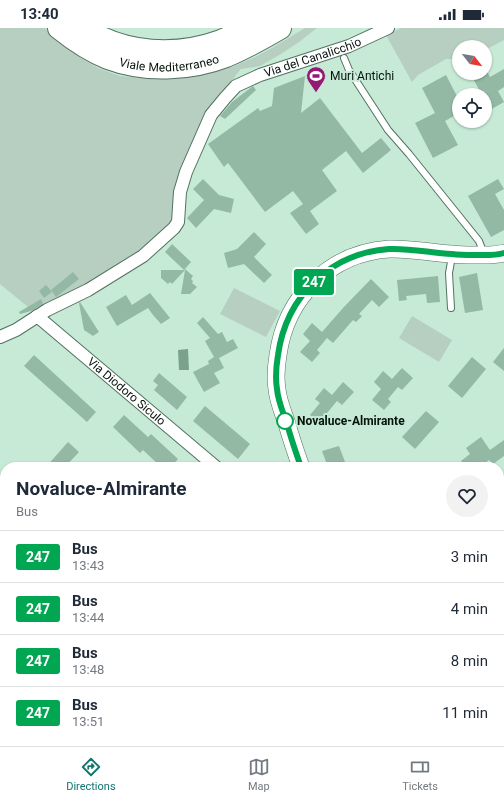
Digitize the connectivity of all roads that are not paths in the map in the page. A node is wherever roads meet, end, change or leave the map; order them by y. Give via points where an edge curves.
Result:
1 (59, 28) edge
2 (84, 28) edge
3 (249, 28) edge
4 (280, 28) edge
5 (388, 28) edge
6 (344, 58) dead end
7 (504, 253) edge
8 (453, 254) junction
9 (484, 255) junction
10 (451, 308) dead end
11 (37, 316) junction
12 (0, 337) edge
13 (210, 462) edge
14 (299, 462) edge

1 - 4 highway, Viale Mediterraneo via 76,41 110,58 162,68 192,65 225,56
2 - 3 highway, Viale Mediterraneo via 112,42 132,48 178,51 221,41
5 - 11 street, Via del Canalicchio via 349,46 260,75 236,86 211,115 186,172 180,192 176,225 143,256 88,290
6 - 9 lane via 388,130 479,241
7 - 9 main road
8 - 9 main road
8 - 10 lane via 449,273
8 - 14 main road via 390,249 370,251 354,256 324,272 296,303 279,343 276,371 280,404
11 - 12 street
11 - 13 street, Via Diodoro Siculo

